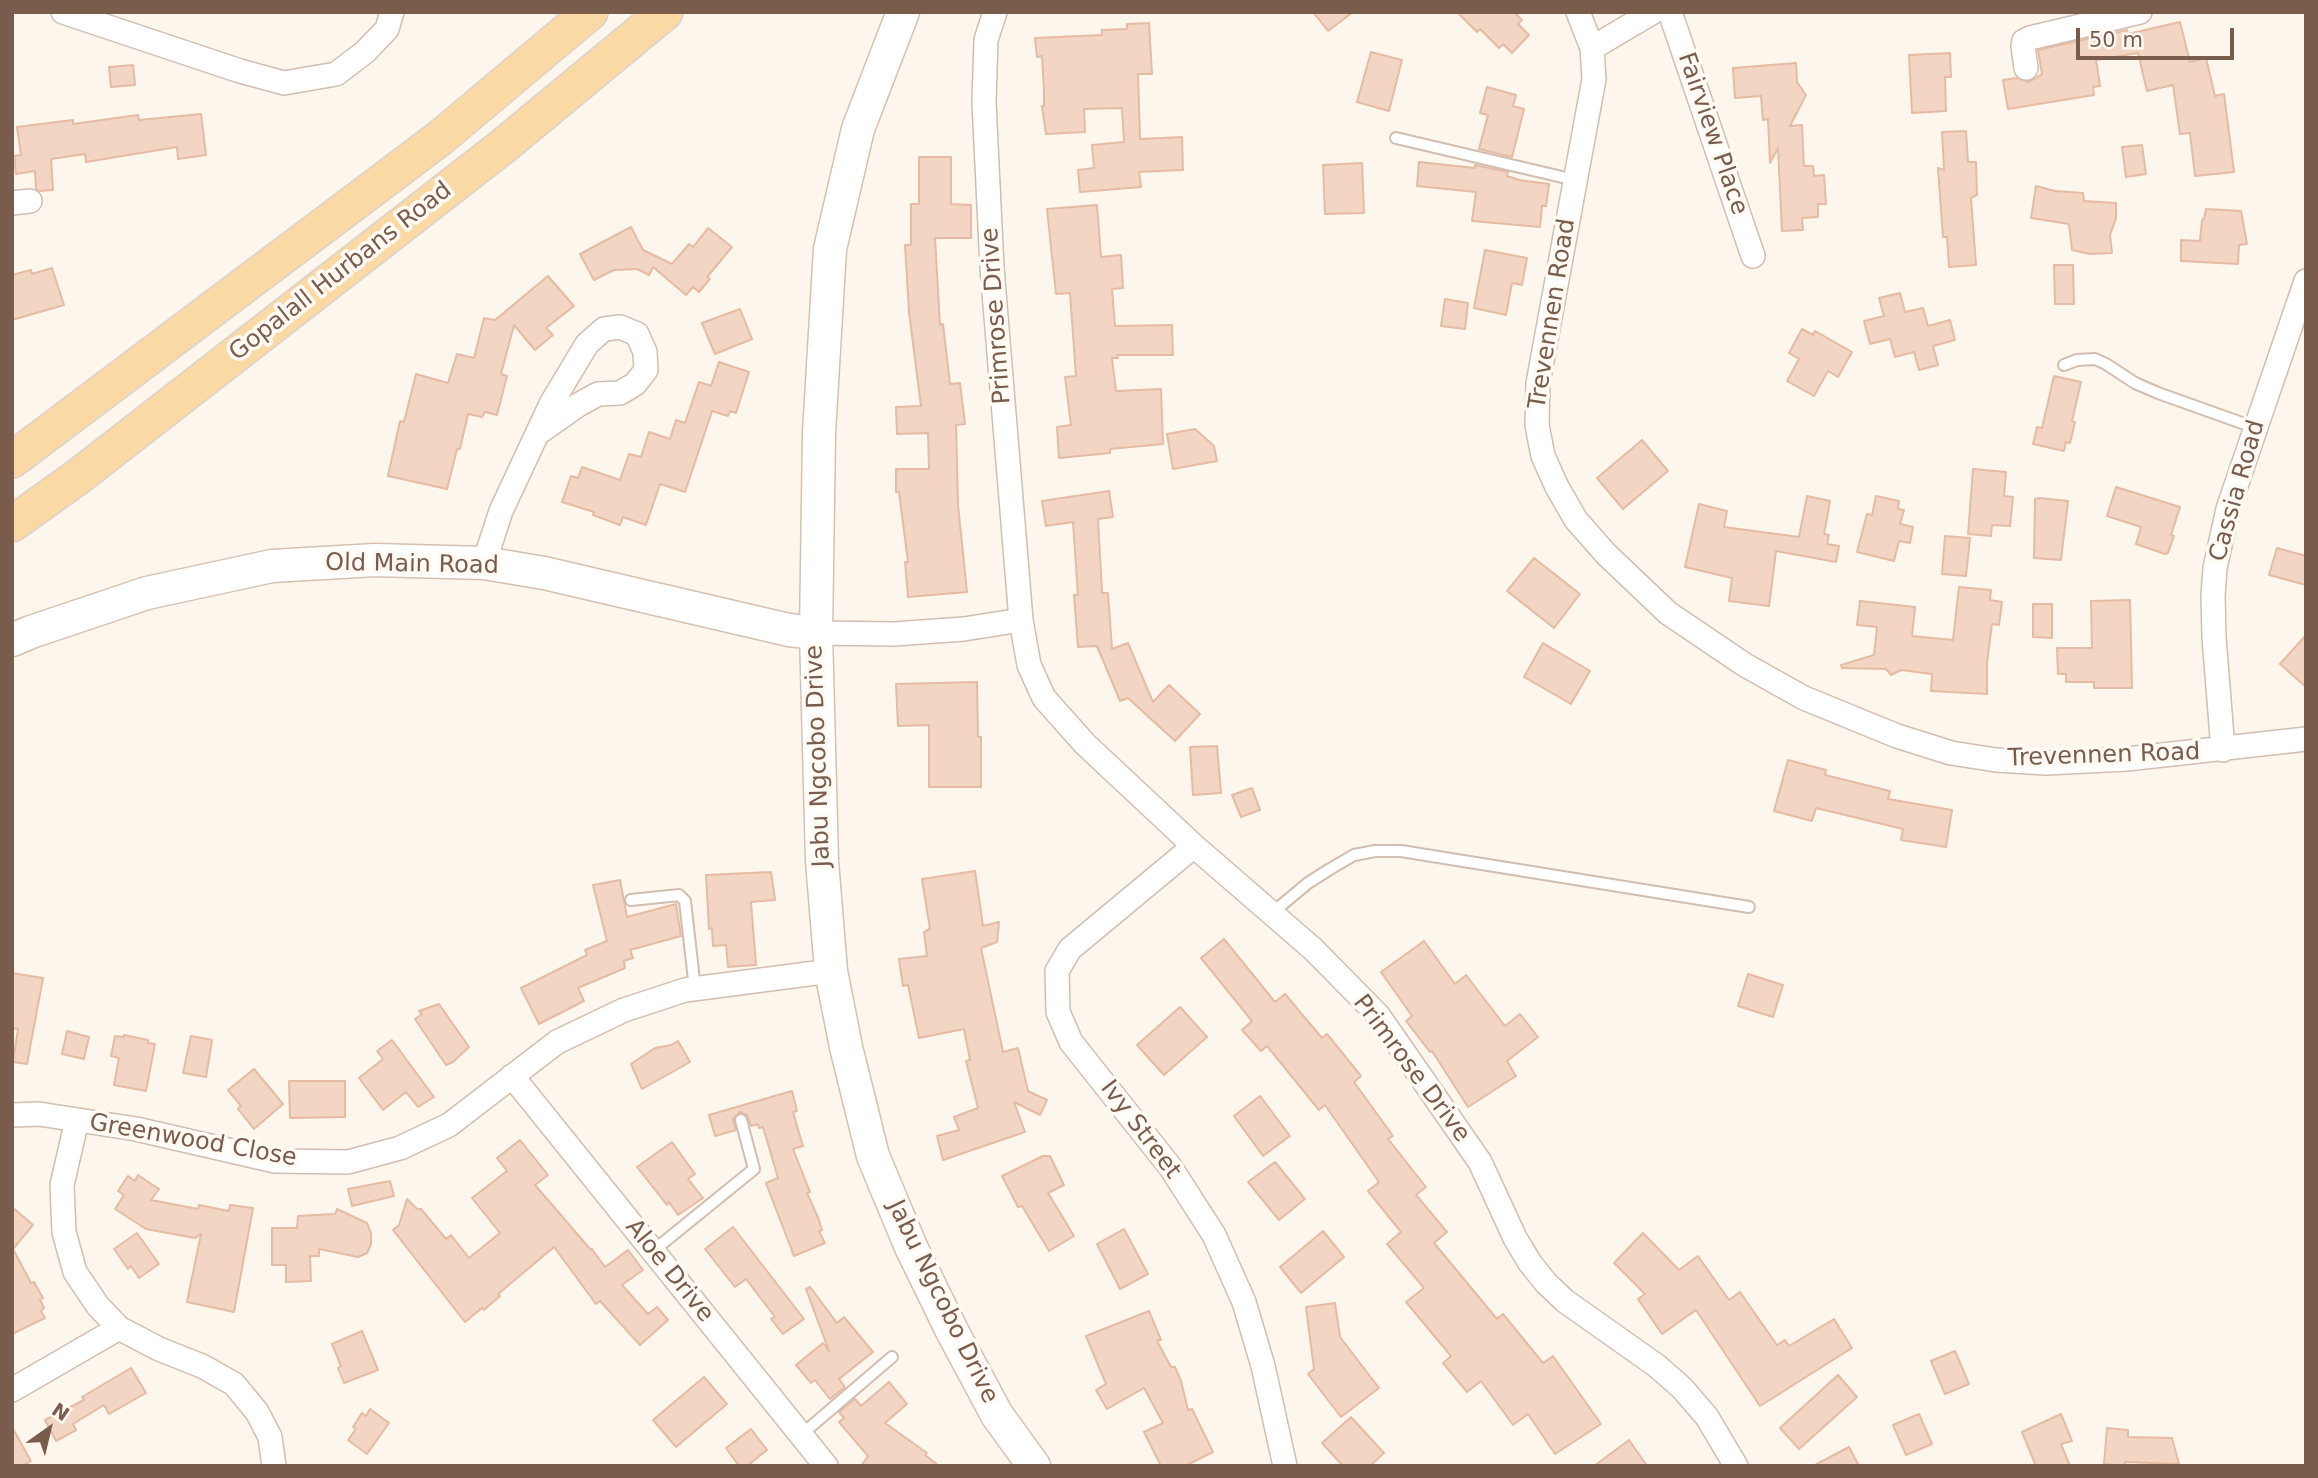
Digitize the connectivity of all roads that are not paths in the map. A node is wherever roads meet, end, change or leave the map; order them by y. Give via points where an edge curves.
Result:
1 (63, 12) edge
2 (392, 12) edge
3 (590, 12) edge
4 (665, 12) edge
5 (903, 12) edge
6 (995, 12) edge
7 (1578, 12) edge
8 (1653, 12) edge
9 (1670, 12) edge
10 (2140, 12) edge
11 (1592, 48) junction
12 (2026, 68) dead end
13 (1396, 138) dead end
14 (1575, 180) junction
15 (1754, 257) dead end
16 (2306, 281) edge
17 (2064, 365) dead end
18 (2256, 428) junction
19 (538, 433) junction
20 (12, 460) edge
21 (12, 524) edge
22 (484, 563) junction
23 (1021, 620) junction
24 (816, 633) junction
25 (12, 640) edge
26 (2306, 739) edge
27 (2223, 750) junction
28 (1194, 846) junction
29 (631, 900) dead end
30 (1749, 907) dead end
31 (1272, 913) junction
32 (831, 971) junction
33 (695, 989) junction
34 (512, 1076) junction
35 (12, 1115) edge
36 (77, 1120) junction
37 (741, 1120) dead end
38 (653, 1251) junction
39 (119, 1328) junction
40 (892, 1357) dead end
41 (12, 1390) edge
42 (801, 1435) junction
43 (274, 1466) edge
44 (826, 1466) edge
45 (1034, 1466) edge
46 (1285, 1466) edge
47 (1736, 1466) edge

1 - 2 street via 284,83 336,74 387,29
3 - 20 main road, Gopalall Hurbans Road via 440,138
4 - 21 main road, Gopalall Hurbans Road via 502,147
5 - 24 main road, Jabu Ngcobo Drive via 858,129 830,249 819,433
6 - 23 street, Primrose Drive via 986,40 985,116 992,268
7 - 11 street, Trevennen Road
8 - 11 street
9 - 15 street, Fairview Place
10 - 12 street via 2030,38 2023,47
11 - 14 street, Trevennen Road via 1594,79
13 - 14 lane
14 - 27 street, Trevennen Road via 1538,383 1537,425 1543,456 1576,520 1668,613 1804,698 1951,753 2046,762
16 - 18 street, Cassia Road
17 - 18 lane via 2095,359 2158,393
18 - 27 street, Cassia Road via 2228,509 2215,568 2214,638
19 - 19 street via 587,344 604,329 620,327 637,334 646,370 635,384 620,393 598,394
19 - 22 street via 501,511
22 - 24 main road, Old Main Road
22 - 25 main road, Old Main Road via 375,560 272,566 147,593
23 - 24 street via 894,634
23 - 28 street, Primrose Drive via 1029,665 1044,698 1085,744
24 - 32 main road, Jabu Ngcobo Drive via 822,861
26 - 27 street, Trevennen Road
28 - 31 street, Primrose Drive
28 - 46 street, Ivy Street via 1070,949 1057,971 1059,1012 1072,1042 1171,1168 1214,1235 1244,1302
29 - 33 lane via 679,895 685,901
30 - 31 lane via 1375,850 1354,855 1330,869
31 - 47 street, Primrose Drive via 1378,1015 1480,1162 1515,1238 1546,1283 1682,1388 1707,1417
32 - 33 street, Greenwood Close
32 - 45 main road, Jabu Ngcobo Drive via 873,1156 952,1331 997,1415
33 - 34 street, Greenwood Close via 602,1020 557,1042
34 - 36 street, Greenwood Close via 449,1125 400,1148 348,1162 275,1161
34 - 38 street, Aloe Drive
35 - 36 street, Greenwood Close
36 - 39 street via 62,1185 64,1232 75,1272
37 - 38 lane via 754,1169
38 - 42 street, Aloe Drive
39 - 41 street
39 - 43 street via 234,1384 270,1437
40 - 42 lane
42 - 44 street, Aloe Drive

